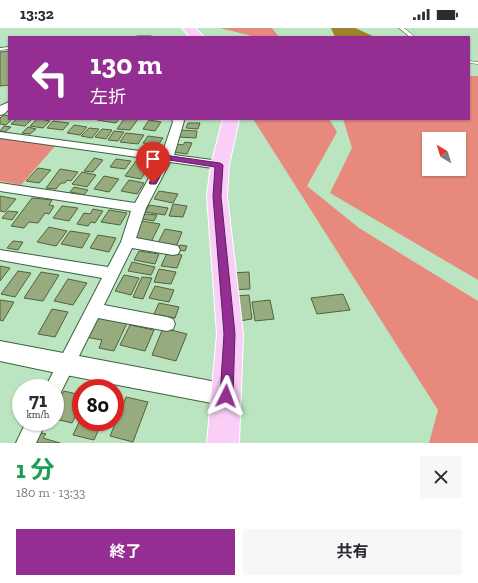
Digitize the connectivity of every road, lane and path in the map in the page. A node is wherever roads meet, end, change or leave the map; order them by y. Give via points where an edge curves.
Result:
1 (188, 28) edge
2 (401, 28) edge
3 (196, 36) edge
4 (412, 36) edge
5 (178, 120) edge
6 (232, 120) edge
7 (0, 135) edge
8 (166, 157) junction
9 (220, 165) junction
10 (0, 187) edge
11 (139, 208) junction
12 (128, 242) junction
13 (173, 250) dead end
14 (0, 255) edge
15 (112, 274) junction
16 (93, 310) junction
17 (167, 324) dead end
18 (0, 351) edge
19 (66, 365) junction
20 (59, 379) edge
21 (226, 396) junction
22 (32, 431) edge
23 (26, 443) edge
24 (223, 443) edge

1 - 3 highway
2 - 4 lane
5 - 8 street
6 - 9 highway
7 - 8 street
8 - 9 street
8 - 11 street
9 - 21 highway via 217,196 230,334
10 - 11 street
11 - 12 street
12 - 13 street
12 - 15 street
14 - 15 street
15 - 16 street
16 - 17 street
16 - 19 street
18 - 19 street
19 - 20 street
19 - 21 street
21 - 24 highway
22 - 23 street

